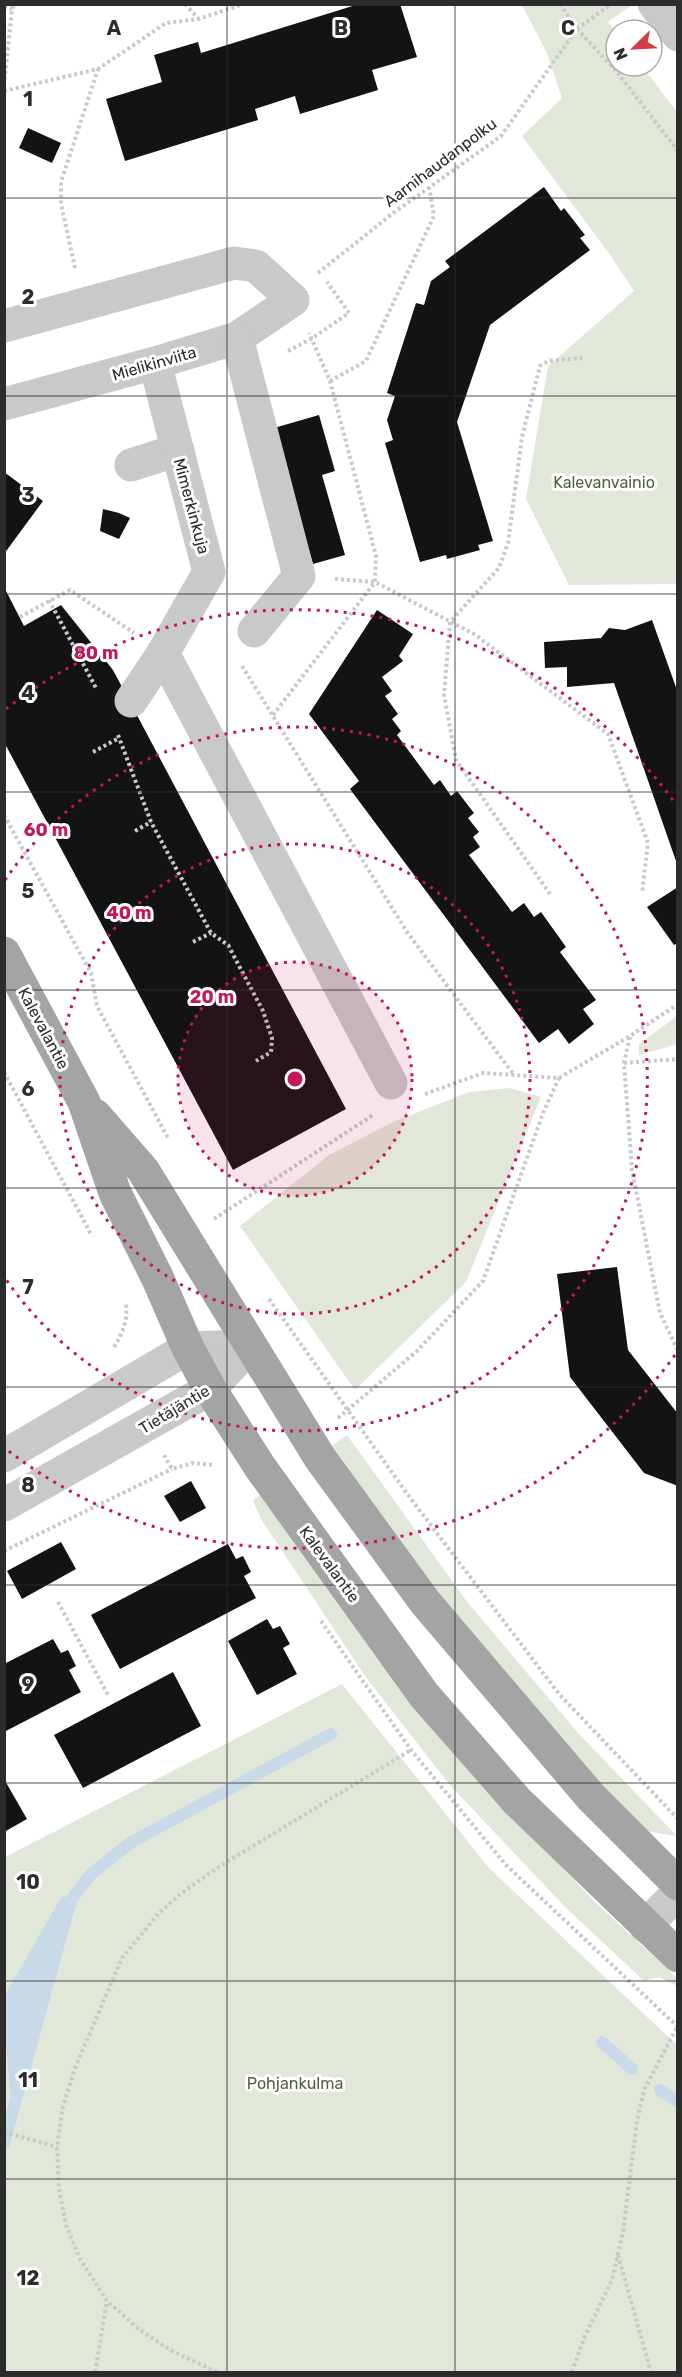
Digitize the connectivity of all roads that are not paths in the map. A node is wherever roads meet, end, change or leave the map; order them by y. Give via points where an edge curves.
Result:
1 (654, 4) edge
2 (678, 34) edge
3 (4, 326) edge
4 (237, 338) junction
5 (155, 363) junction
6 (4, 404) edge
7 (177, 450) junction
8 (131, 465) dead end
9 (254, 631) dead end
10 (163, 653) junction
11 (123, 715) road end
12 (4, 953) edge
13 (385, 1097) road end
14 (84, 1102) junction
15 (250, 1346) junction
16 (188, 1348) junction
17 (210, 1389) junction
18 (4, 1456) edge
19 (4, 1505) edge
20 (678, 1884) edge
21 (678, 1893) edge
22 (645, 1926) junction
23 (678, 1956) edge

1 - 2 street
3 - 4 street, Mielikinviita via 234,263 256,266 293,300
4 - 5 street, Mielikinviita
4 - 9 street via 299,576
5 - 6 street, Mielikinviita
5 - 7 street, Mimerkinkuja
7 - 8 street
7 - 10 street, Mimerkinkuja via 209,572
10 - 11 street, Mimerkinkuja
10 - 13 street
12 - 14 main road, Kalevalantie
14 - 15 main road, Kalevalantie via 143,1170
14 - 16 main road, Kalevalantie via 115,1193
15 - 16 street
15 - 17 street, Tietäjäntie
15 - 20 main road, Kalevalantie via 321,1458 425,1602 591,1797
16 - 17 main road, Kalevalantie
16 - 18 street
17 - 19 street, Tietäjäntie
17 - 22 main road, Kalevalantie via 260,1467 424,1695 517,1800
21 - 22 street
22 - 23 main road, Kalevalantie

